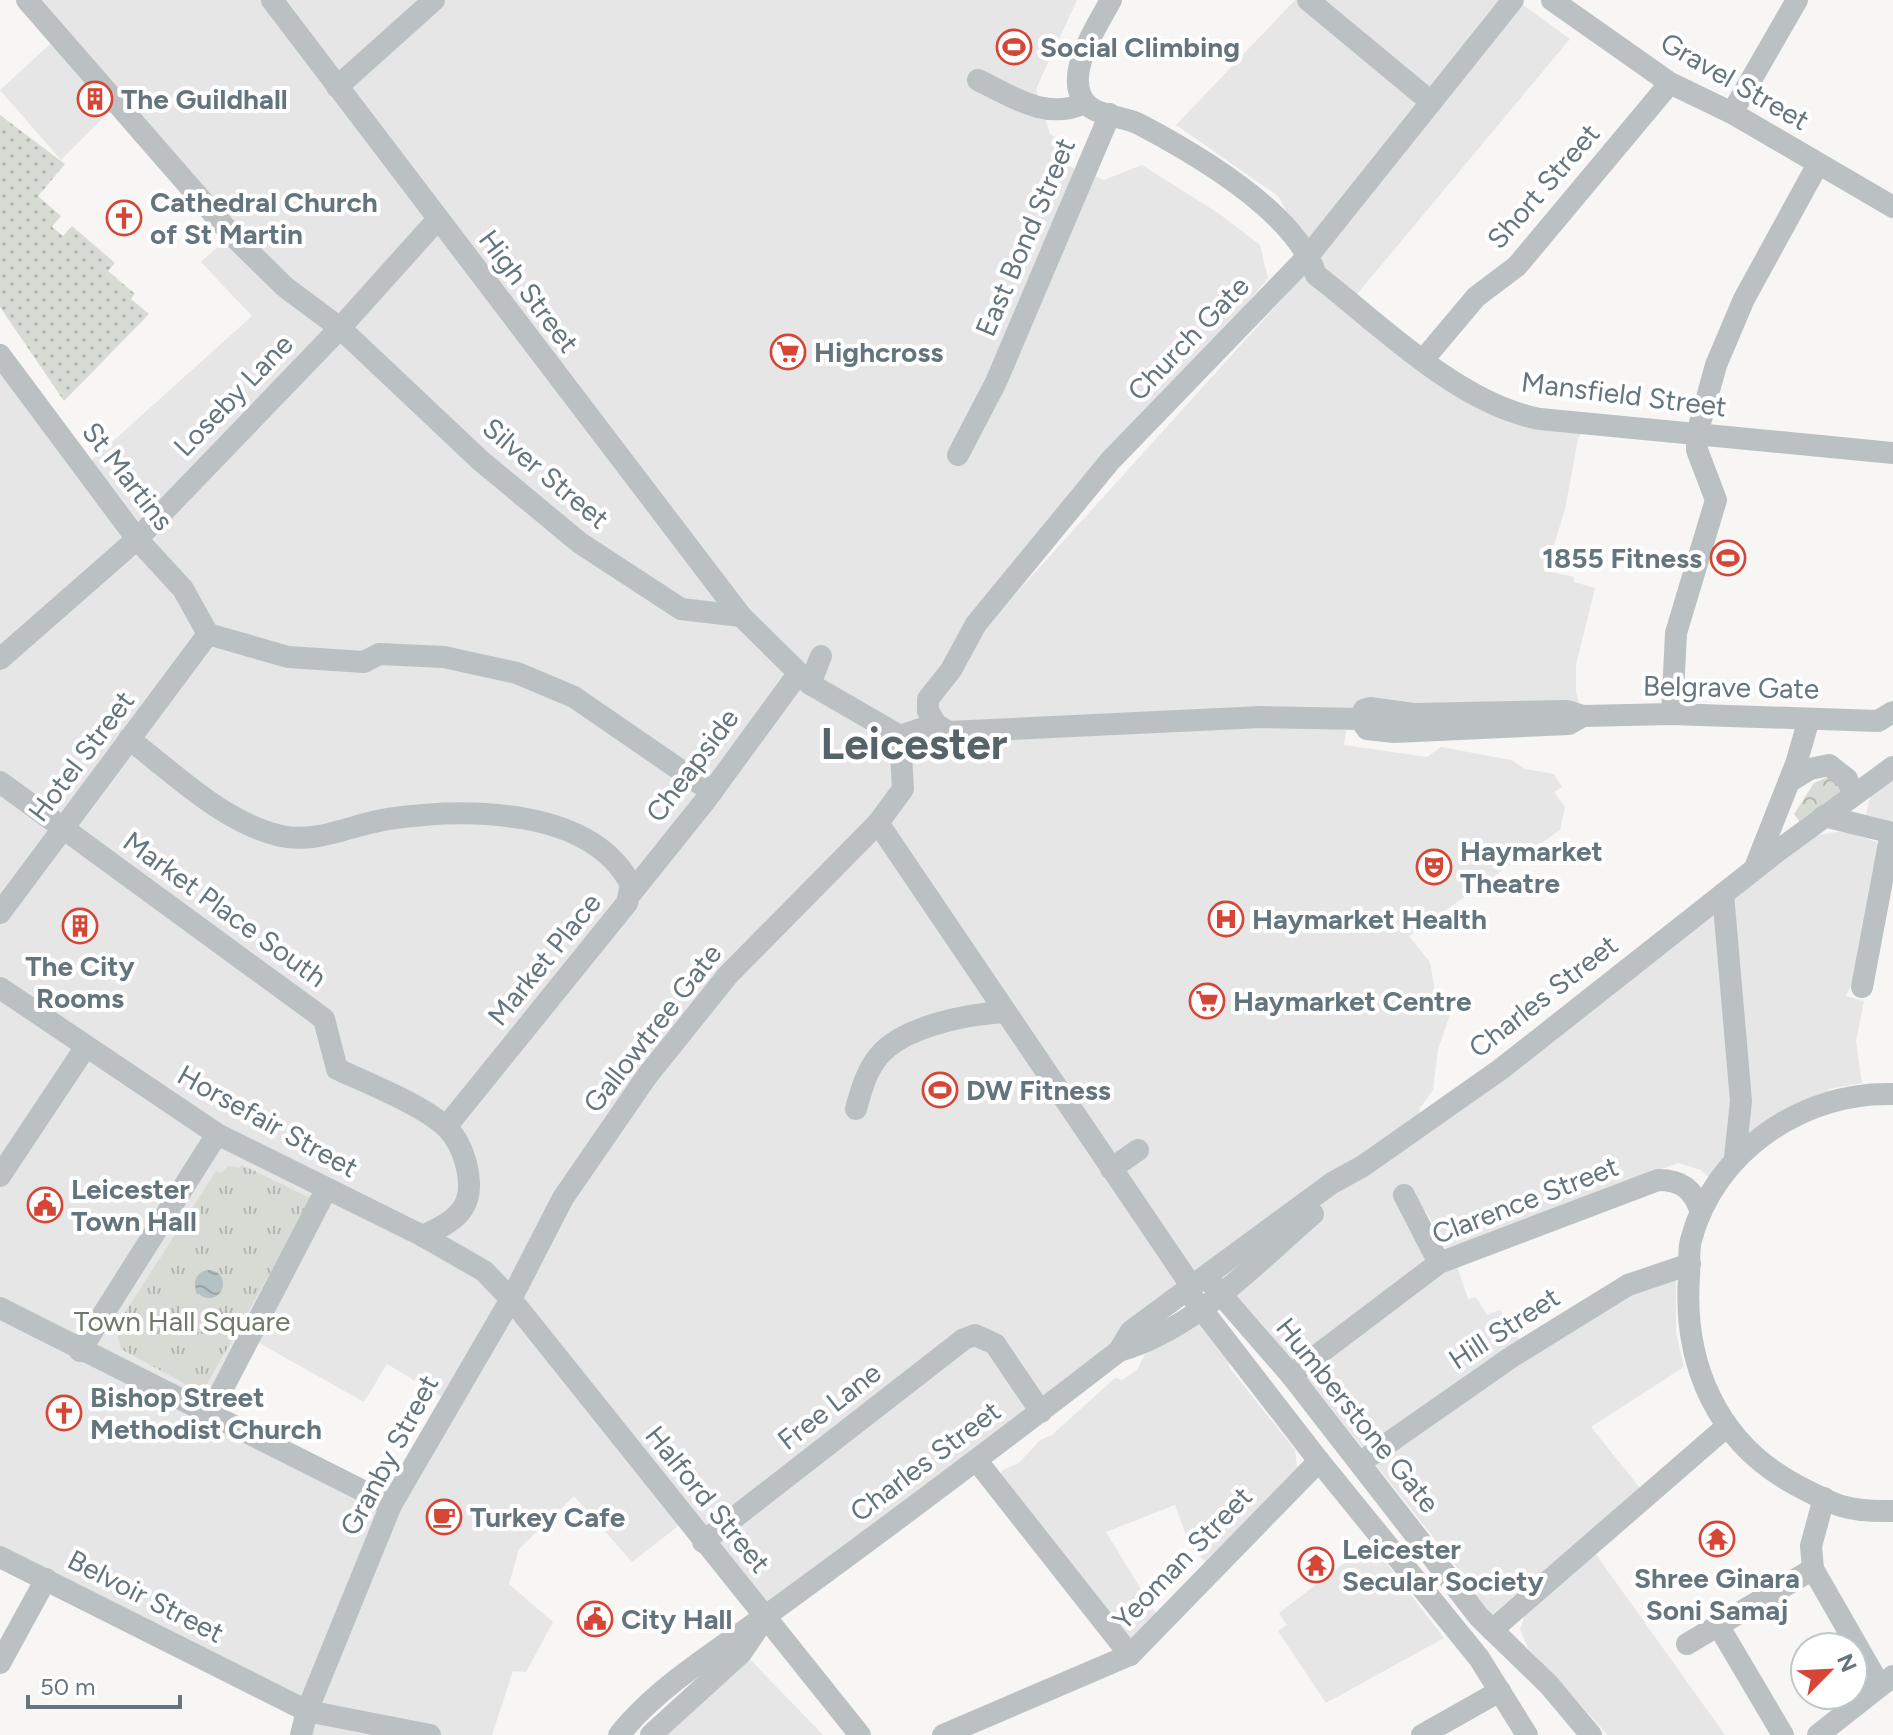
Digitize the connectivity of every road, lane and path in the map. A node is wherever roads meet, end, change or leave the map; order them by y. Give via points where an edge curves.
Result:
1 (27, 0) edge
2 (272, 0) edge
3 (434, 0) edge
4 (1111, 0) edge
5 (1308, 0) edge
6 (1513, 0) edge
7 (1552, 0) edge
8 (1797, 0) edge
9 (978, 80) dead end
10 (1670, 83) junction
11 (337, 87) junction
12 (1431, 102) junction
13 (1085, 103) junction
14 (1732, 113) junction
15 (1110, 114) junction
16 (1818, 164) junction
17 (1893, 207) edge
18 (438, 219) junction
19 (1309, 255) junction
20 (340, 328) junction
21 (0, 355) edge
22 (1423, 360) junction
23 (1697, 434) junction
24 (1893, 453) edge
25 (958, 455) dead end
26 (137, 539) junction
27 (741, 616) junction
28 (208, 634) junction
29 (821, 656) dead end
30 (0, 659) edge
31 (804, 679) junction
32 (1672, 714) junction
33 (1809, 719) junction
34 (1888, 722) edge
35 (936, 724) junction
36 (900, 736) junction
37 (129, 739) junction
38 (1893, 767) edge
39 (0, 782) edge
40 (1789, 782) junction
41 (1853, 794) junction
42 (705, 801) junction
43 (1824, 816) junction
44 (878, 823) junction
45 (64, 828) junction
46 (1892, 833) edge
47 (1754, 869) junction
48 (632, 892) junction
49 (1723, 894) junction
50 (0, 913) edge
51 (1862, 987) dead end
52 (0, 988) edge
53 (1005, 1012) junction
54 (85, 1048) junction
55 (1893, 1094) edge
56 (856, 1109) dead end
57 (446, 1127) junction
58 (217, 1134) junction
59 (1138, 1150) dead end
60 (1735, 1158) junction
61 (1363, 1166) junction
62 (1111, 1169) junction
63 (0, 1176) edge
64 (326, 1190) junction
65 (1404, 1195) dead end
66 (1701, 1212) junction
67 (423, 1236) junction
68 (1439, 1263) junction
69 (1690, 1264) junction
70 (1195, 1284) junction
71 (511, 1299) junction
72 (1210, 1301) junction
73 (0, 1308) edge
74 (80, 1351) junction
75 (1119, 1351) junction
76 (1291, 1375) junction
77 (1041, 1412) junction
78 (209, 1415) junction
79 (1726, 1427) junction
80 (977, 1461) junction
81 (1319, 1461) junction
82 (1361, 1462) junction
83 (1824, 1498) junction
84 (391, 1505) junction
85 (1893, 1511) edge
86 (703, 1542) junction
87 (0, 1557) edge
88 (1813, 1569) junction
89 (46, 1579) junction
90 (766, 1617) junction
91 (1718, 1625) junction
92 (1492, 1630) junction
93 (1687, 1644) dead end
94 (1130, 1655) junction
95 (0, 1663) edge
96 (1886, 1681) edge
97 (1500, 1691) junction
98 (307, 1711) junction
99 (301, 1735) edge
100 (430, 1735) edge
101 (619, 1735) edge
102 (651, 1735) edge
103 (860, 1735) edge
104 (943, 1735) edge
105 (1422, 1735) edge
106 (1527, 1735) edge
107 (1591, 1735) edge
108 (1783, 1735) edge
109 (1818, 1735) edge

1 - 20 street, Silver Street via 231,234 285,287
2 - 11 street, High Street
3 - 11 street
4 - 13 street via 1080,66 1078,88
5 - 12 street
6 - 12 street, Church Gate
7 - 10 street, Gravel Street
8 - 14 street
9 - 13 street via 1046,111
10 - 14 street, Gravel Street
10 - 22 street, Short Street via 1517,266 1476,297
11 - 18 street, High Street
12 - 19 street, Church Gate
13 - 15 street, Mansfield Street
14 - 16 street, Gravel Street
15 - 19 street, Mansfield Street via 1216,171 1276,218
15 - 25 street, East Bond Street via 996,382
16 - 17 street, Gravel Street
16 - 23 street via 1744,299 1716,365
18 - 20 street, Loseby Lane
18 - 27 street, High Street
19 - 22 street, Mansfield Street via 1316,275
19 - 35 street, Church Gate via 1110,461 976,624 928,699
20 - 26 street, Loseby Lane
20 - 27 street, Silver Street via 508,490 580,543 681,609
21 - 26 street, St Martins
22 - 23 street, Mansfield Street via 1519,415
23 - 24 street, Mansfield Street
23 - 32 street via 1697,450 1716,500 1676,633
26 - 28 street, St Martins via 183,589
26 - 30 street, Loseby Lane
27 - 31 street, High Street
28 - 37 street, Hotel Street
28 - 42 street via 288,657 327,661 364,662 379,654 444,648 574,697
29 - 31 street, Cheapside
31 - 36 street, High Street
31 - 42 street, Cheapside
32 - 33 street, Belgrave Gate
32 - 35 street, Belgrave Gate via 1394,732 1367,729 1360,719 1261,717 948,732
33 - 34 street, Belgrave Gate
33 - 40 street, Charles Street
35 - 36 street
36 - 44 street via 903,789
37 - 45 street, Hotel Street
37 - 48 street, Market Place via 229,814 282,836 307,839 387,819 531,818 589,844 622,871
38 - 41 street, Charles Street
39 - 45 street, Market Place South
40 - 41 street via 1829,765 1847,779
40 - 47 street, Charles Street
41 - 43 street, Charles Street
42 - 48 street, Cheapside
43 - 46 street
43 - 47 street, Charles Street
44 - 53 street
44 - 71 street, Gallowtree Gate via 728,975 647,1076 563,1198
45 - 50 street, Hotel Street
45 - 57 street, Market Place South via 324,1019 337,1069
46 - 51 street
47 - 49 street, Charles Street
48 - 57 street, Market Place
49 - 60 street via 1741,1101
49 - 61 street, Charles Street via 1501,1069
52 - 54 street, Horsefair Street
53 - 56 street via 967,1014 919,1030 879,1055
53 - 62 street
54 - 58 street, Horsefair Street
54 - 63 street
55 - 60 street via 1862,1096 1797,1115
57 - 67 street via 464,1160 468,1194 457,1215
58 - 64 street, Horsefair Street
58 - 74 street
59 - 62 street
60 - 66 street
61 - 70 street, Charles Street
61 - 72 street, Charles Street
62 - 70 street
64 - 67 street, Horsefair Street
64 - 78 street
65 - 68 street
66 - 68 street, Clarence Street via 1687,1186 1658,1180
66 - 69 street via 1690,1243
67 - 71 street, Horsefair Street via 484,1271
68 - 76 street, Clarence Street
69 - 79 street via 1687,1314 1696,1367
69 - 82 street, Hill Street via 1628,1285 1513,1356
70 - 72 street
70 - 75 street, Charles Street via 1131,1331
71 - 84 street, Granby Street
71 - 86 street, Halford Street
72 - 75 street, Charles Street via 1142,1345
72 - 76 street, Humberstone Gate
72 - 81 street
73 - 74 street
74 - 78 street
75 - 77 street, Charles Street
76 - 82 street, Humberstone Gate
77 - 80 street, Charles Street
77 - 86 street, Free Lane via 995,1344 975,1335 964,1339
78 - 84 street
79 - 83 street via 1770,1469
79 - 92 street
80 - 90 street, Charles Street
80 - 94 street
81 - 94 street, Yeoman Street
81 - 97 street
82 - 92 street, Humberstone Gate
83 - 85 street via 1847,1511
83 - 88 street via 1811,1546
84 - 98 street, Granby Street
86 - 90 street, Halford Street
87 - 89 street, Belvoir Street
88 - 91 street
88 - 96 street
89 - 95 street
89 - 98 street, Belvoir Street
90 - 101 street, Charles Street via 634,1716
90 - 102 street, Charles Street via 741,1653
90 - 103 street, Halford Street
91 - 93 street
91 - 108 street
92 - 107 street, Humberstone Gate
94 - 104 street, Yeoman Street
96 - 109 street
97 - 105 street
97 - 106 street
98 - 99 street, Granby Street
98 - 100 street, Belvoir Street

